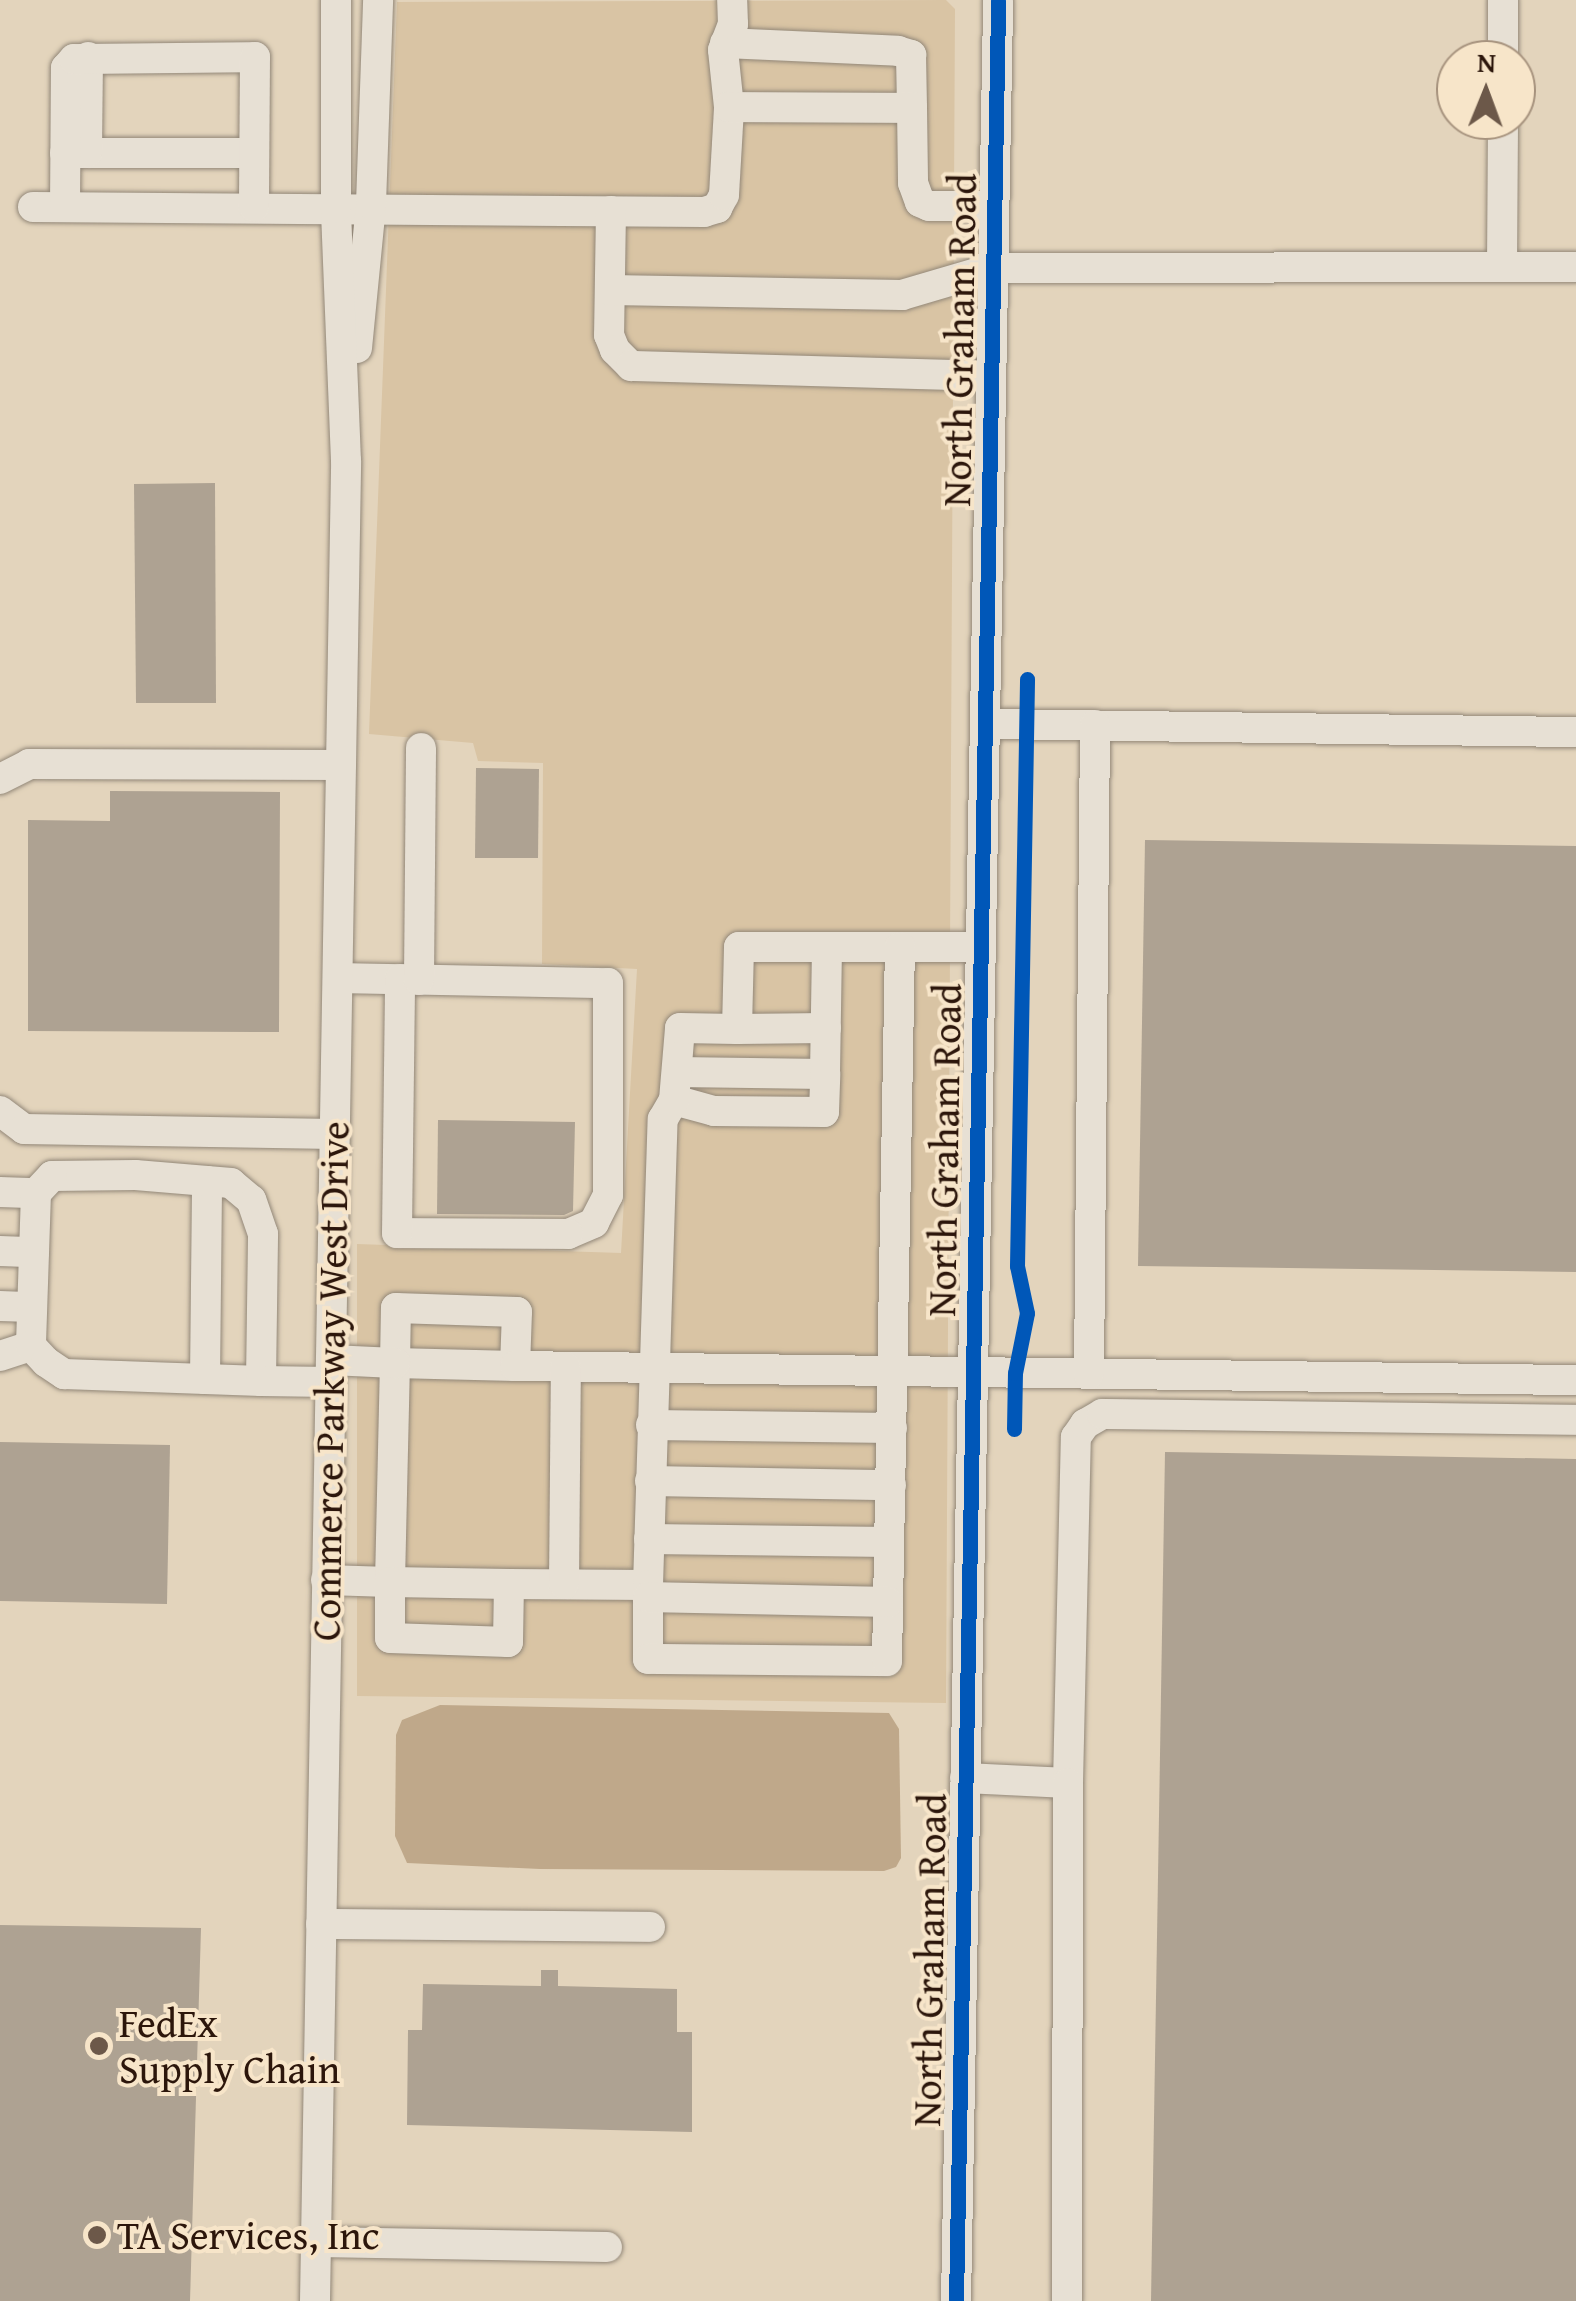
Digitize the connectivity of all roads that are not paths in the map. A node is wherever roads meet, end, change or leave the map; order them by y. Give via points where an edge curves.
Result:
1 (336, 0) edge
2 (378, 0) edge
3 (732, 0) edge
4 (998, 0) edge
5 (1503, 0) edge
6 (1503, 40) edge
7 (725, 44) junction
8 (729, 107) junction
9 (912, 108) junction
10 (1502, 140) edge
11 (76, 152) junction
12 (254, 153) junction
13 (33, 206) dead end
14 (994, 206) junction
15 (65, 207) junction
16 (254, 208) junction
17 (336, 208) junction
18 (371, 208) junction
19 (612, 211) junction
20 (1502, 266) junction
21 (1576, 267) edge
22 (993, 268) junction
23 (610, 290) junction
24 (991, 376) junction
25 (346, 460) junction
26 (984, 724) junction
27 (1095, 725) junction
28 (1576, 732) edge
29 (421, 748) dead end
30 (341, 765) junction
31 (0, 779) edge
32 (981, 947) junction
33 (826, 948) junction
34 (900, 948) junction
35 (338, 978) junction
36 (410, 979) junction
37 (737, 1028) junction
38 (826, 1028) junction
39 (676, 1086) junction
40 (0, 1111) edge
41 (335, 1134) junction
42 (207, 1181) junction
43 (0, 1192) edge
44 (36, 1193) junction
45 (0, 1251) edge
46 (34, 1252) junction
47 (0, 1306) edge
48 (32, 1307) junction
49 (31, 1346) junction
50 (0, 1356) edge
51 (395, 1362) junction
52 (515, 1366) junction
53 (566, 1367) junction
54 (652, 1368) junction
55 (330, 1371) junction
56 (893, 1371) junction
57 (973, 1372) junction
58 (1089, 1374) junction
59 (205, 1380) junction
60 (1576, 1380) edge
61 (261, 1381) junction
62 (1576, 1420) edge
63 (650, 1425) junction
64 (892, 1428) junction
65 (650, 1482) junction
66 (890, 1484) junction
67 (648, 1538) junction
68 (889, 1542) junction
69 (326, 1580) junction
70 (390, 1582) junction
71 (509, 1584) junction
72 (564, 1584) junction
73 (648, 1591) junction
74 (888, 1602) junction
75 (965, 1778) junction
76 (1068, 1782) junction
77 (321, 1924) junction
78 (650, 1926) dead end
79 (318, 2242) junction
80 (607, 2247) dead end
81 (314, 2301) edge
82 (956, 2301) edge
83 (1067, 2301) edge

1 - 17 street, Commerce Parkway West Drive
2 - 18 street, Commerce Parkway West Drive
3 - 7 street
4 - 14 street, North Graham Road
5 - 6 street
7 - 8 street
7 - 9 street via 911,55
8 - 9 street
8 - 19 street via 728,175 717,208
9 - 14 street via 913,183 920,202
10 - 20 street
11 - 12 street
11 - 12 street via 66,68 74,58 255,57
11 - 15 street
12 - 16 street
13 - 15 street
14 - 22 street, North Graham Road
15 - 16 street
16 - 17 street
17 - 18 street
17 - 25 street, Commerce Parkway West Drive
18 - 19 street
18 - 25 street, Commerce Parkway West Drive
19 - 23 street
20 - 21 street
20 - 22 street
22 - 23 street via 902,296
22 - 24 street, North Graham Road
23 - 24 street via 609,334 631,366
24 - 26 street, North Graham Road
25 - 30 street, Commerce Parkway West Drive
26 - 27 street
26 - 32 street, North Graham Road
27 - 28 street
27 - 58 street
29 - 36 street
30 - 31 street via 45,763
30 - 35 street, Commerce Parkway West Drive
32 - 34 street
32 - 57 street, North Graham Road
33 - 34 street
33 - 37 street via 739,946
33 - 38 street
34 - 56 street
35 - 36 street
35 - 41 street, Commerce Parkway West Drive
36 - 36 street via 608,983 608,1196 594,1223 568,1234 397,1234
37 - 38 street
37 - 39 street via 680,1028
38 - 39 street via 825,1074
39 - 54 street via 663,1119
40 - 41 street via 24,1130
41 - 55 street, Commerce Parkway West Drive
42 - 44 street via 52,1176
42 - 59 street
42 - 61 street via 231,1183 261,1218
43 - 44 street
44 - 46 street
45 - 46 street
46 - 48 street
47 - 48 street
48 - 49 street
49 - 50 street
49 - 59 street via 64,1374
51 - 52 street
51 - 52 street via 396,1308 431,1309 517,1312
51 - 55 street
51 - 70 street
52 - 53 street
53 - 54 street
53 - 72 street
54 - 56 street
54 - 63 street
55 - 61 street
55 - 69 street, Commerce Parkway West Drive
56 - 57 street
56 - 64 street
57 - 58 street
57 - 75 street, North Graham Road
58 - 60 street
59 - 61 street
62 - 76 street via 1102,1414 1085,1424 1076,1437
63 - 64 street
63 - 65 street
64 - 66 street
65 - 66 street
65 - 67 street
66 - 68 street
67 - 68 street
67 - 73 street
68 - 74 street
69 - 70 street
69 - 77 street, Commerce Parkway West Drive
70 - 71 street
70 - 71 street via 390,1638 508,1642
71 - 72 street
72 - 73 street
73 - 74 street
73 - 74 street via 648,1659 887,1661
75 - 76 street
75 - 82 street, North Graham Road
76 - 83 street
77 - 78 street
77 - 79 street, Commerce Parkway West Drive
79 - 80 street
79 - 81 street, Commerce Parkway West Drive

